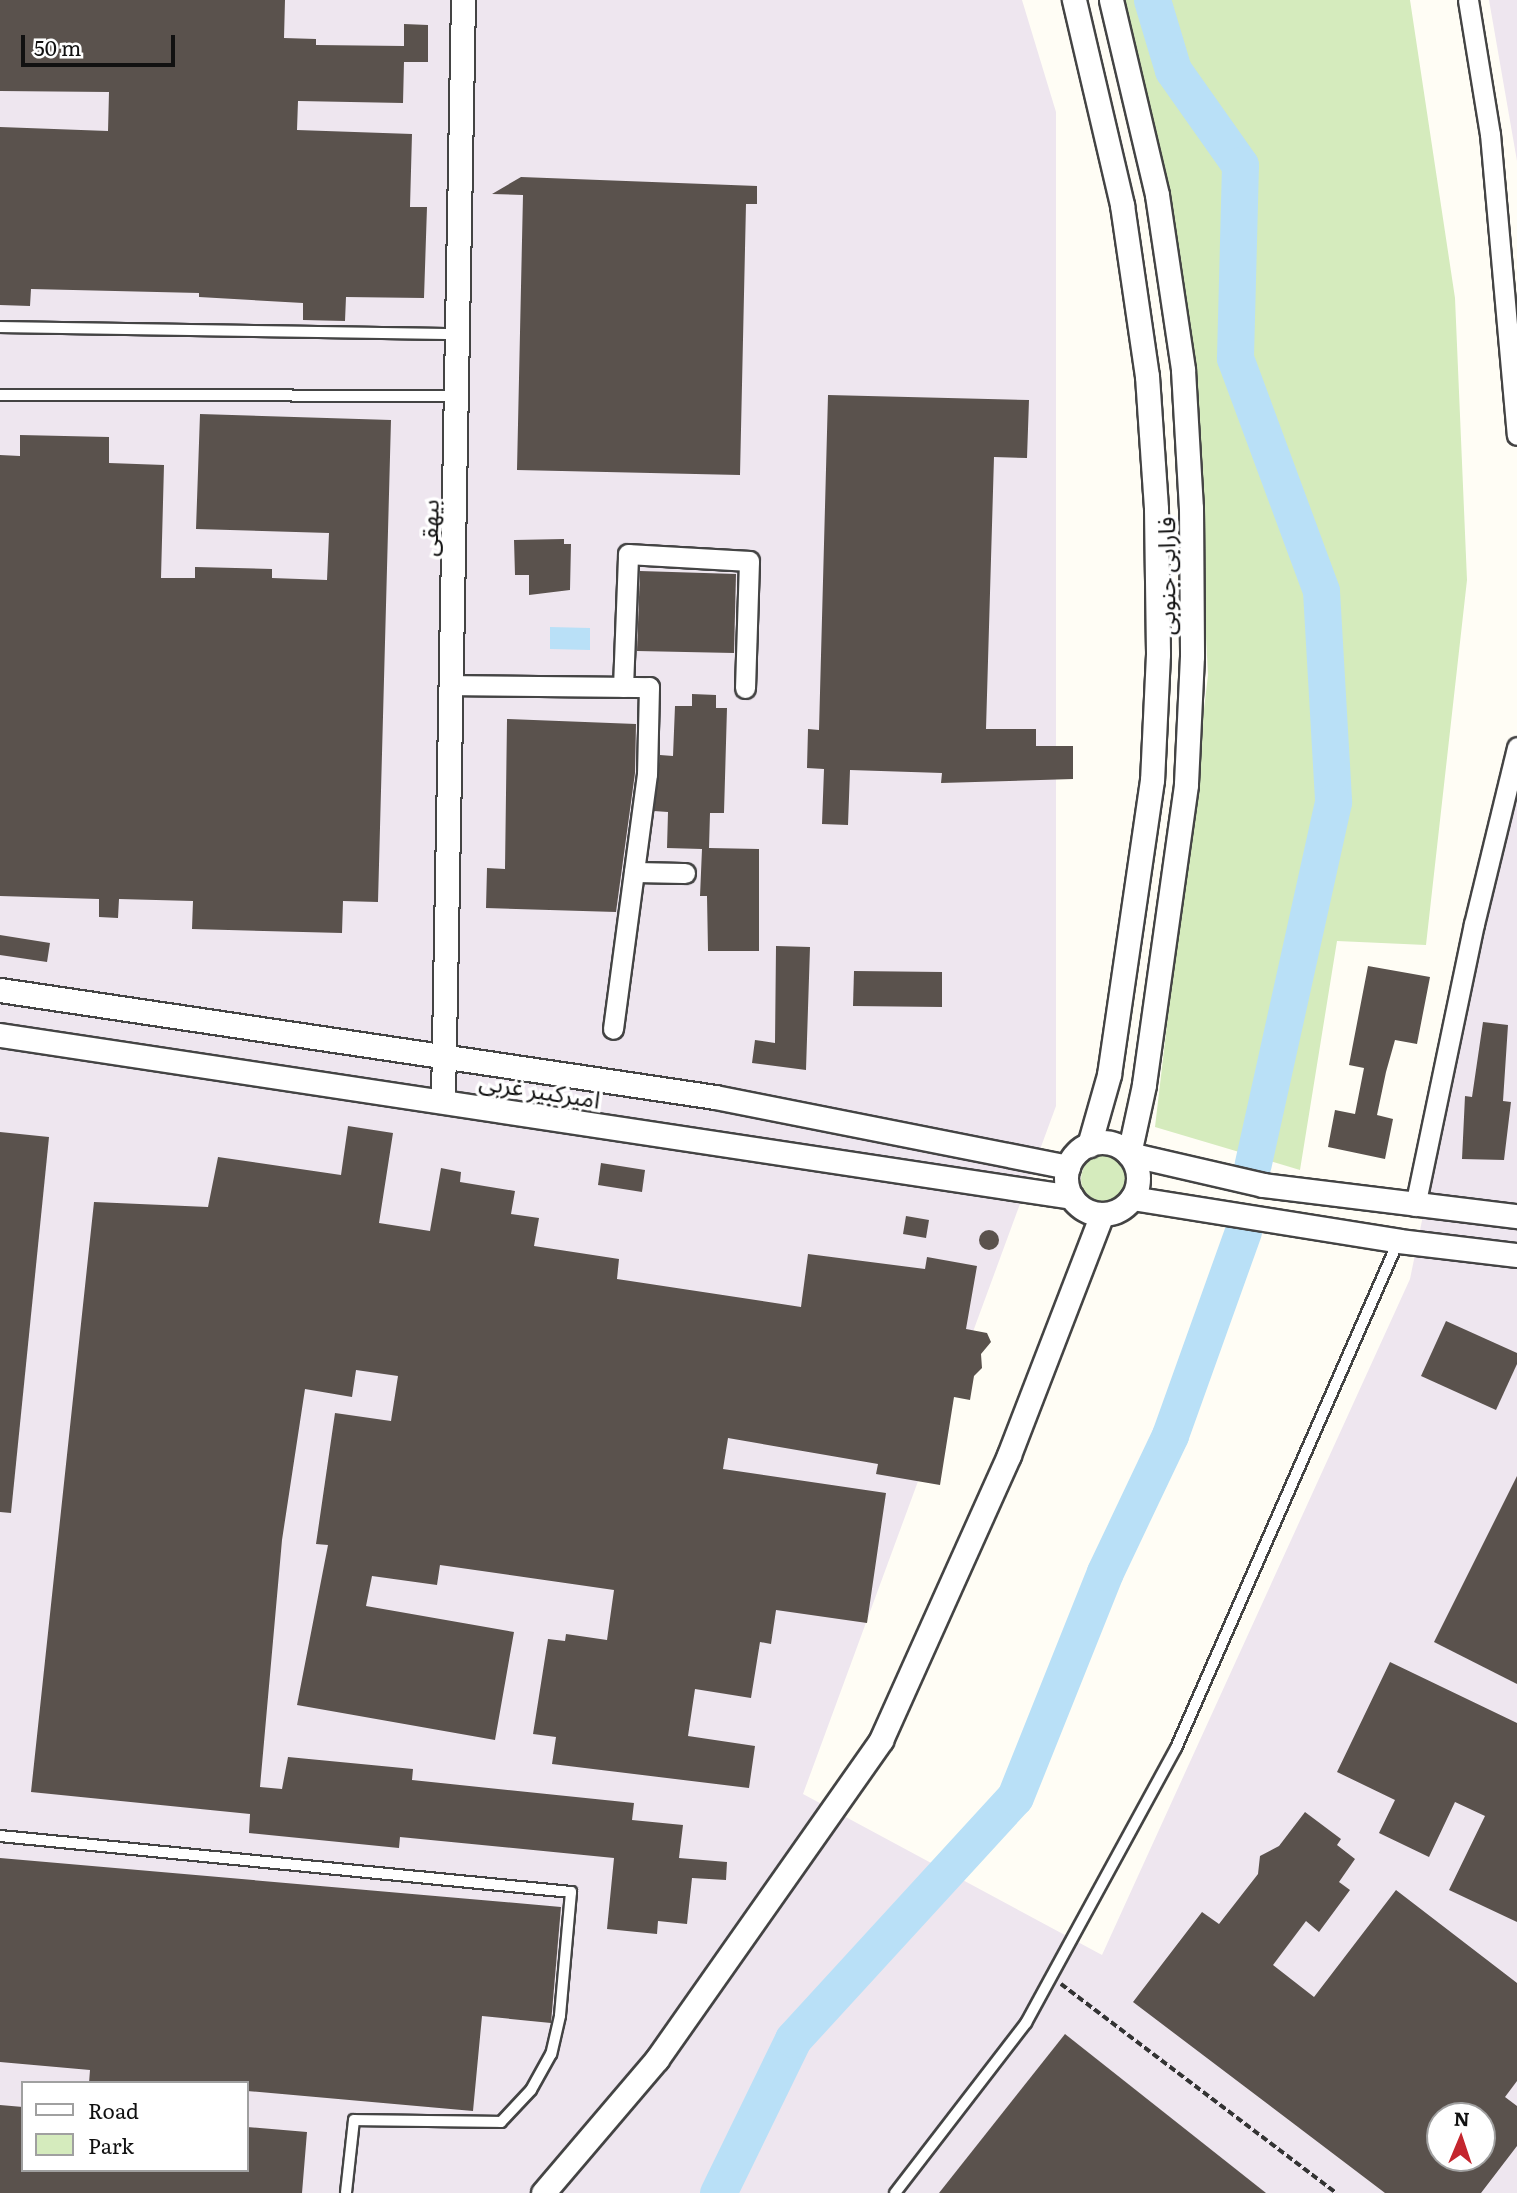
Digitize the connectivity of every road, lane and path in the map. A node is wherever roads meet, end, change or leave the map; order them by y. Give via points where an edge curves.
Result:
1 (463, 0) edge
2 (1074, 0) edge
3 (1111, 0) edge
4 (1468, 0) edge
5 (0, 327) edge
6 (457, 334) junction
7 (0, 395) edge
8 (456, 396) junction
9 (1517, 435) edge
10 (452, 685) junction
11 (623, 687) junction
12 (745, 688) dead end
13 (1517, 747) edge
14 (634, 872) junction
15 (685, 873) dead end
16 (0, 990) edge
17 (613, 1029) dead end
18 (0, 1035) edge
19 (445, 1057) junction
20 (443, 1100) junction
21 (1089, 1144) junction
22 (1129, 1154) junction
23 (1068, 1167) junction
24 (1072, 1197) junction
25 (1132, 1198) junction
26 (1415, 1206) junction
27 (1102, 1214) junction
28 (1517, 1216) edge
29 (1399, 1241) junction
30 (1517, 1255) edge
31 (0, 1836) edge
32 (1051, 1977) junction
33 (346, 2193) edge
34 (543, 2193) edge
35 (895, 2193) edge
36 (1336, 2193) edge

1 - 6 street, بیهقی
2 - 21 street, فارابی جنوبی via 1122,205 1147,376 1158,654 1152,780 1110,1075
3 - 22 street, فارابی جنوبی via 1157,195 1183,370 1191,508 1186,785 1144,1085
4 - 9 street via 1490,134
5 - 6 lane
6 - 8 street, بیهقی
7 - 8 lane
8 - 10 street, بیهقی
10 - 11 street
10 - 19 street, بیهقی
11 - 12 street via 628,554 749,561
11 - 14 street via 649,687 647,774
13 - 26 street via 1474,924
14 - 15 street
14 - 17 street
16 - 19 street, امیرکبیر غربی
18 - 20 street, امیرکبیر غربی
19 - 20 street, بیهقی
19 - 23 street, امیرکبیر غربی via 715,1097
20 - 24 street, امیرکبیر غربی
21 - 22 street via 1110,1143
21 - 23 street
22 - 25 street via 1138,1175
22 - 26 street via 1263,1185
23 - 24 street
24 - 27 street via 1090,1212
25 - 27 street
25 - 29 street
26 - 28 street
27 - 34 street via 1009,1455 881,1740 657,2059
29 - 30 street
29 - 32 lane via 1176,1748
31 - 33 lane via 571,1892 560,2016 551,2054 531,2090 501,2122 354,2120
32 - 35 lane via 1026,2023
32 - 36 path

